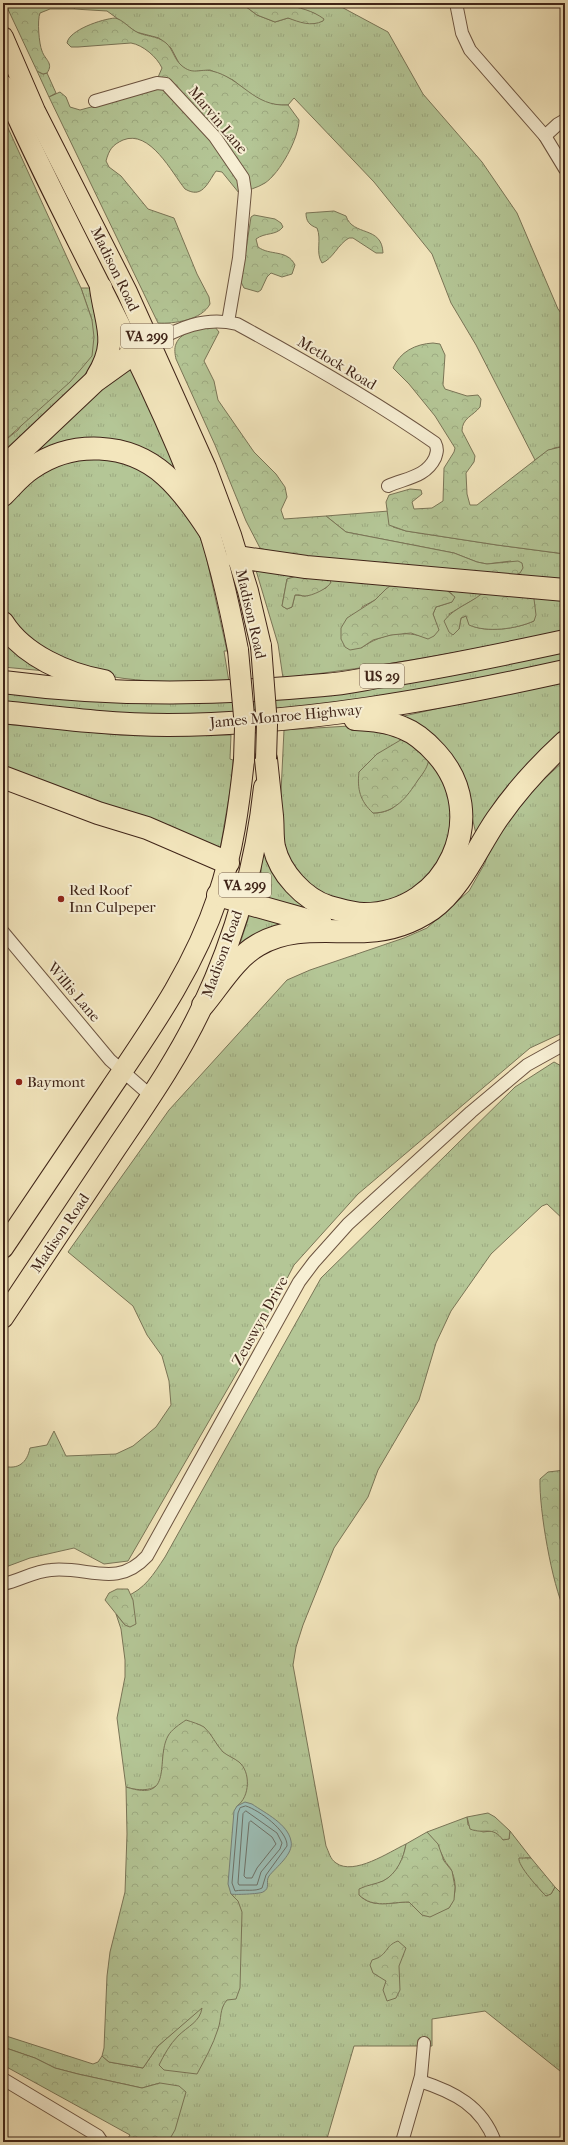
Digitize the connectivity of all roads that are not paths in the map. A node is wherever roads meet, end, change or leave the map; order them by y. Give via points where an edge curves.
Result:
1 (456, 3) edge
2 (3, 37) edge
3 (3, 85) edge
4 (95, 101) dead end
5 (565, 120) edge
6 (545, 136) junction
7 (565, 169) edge
8 (102, 288) junction
9 (228, 322) junction
10 (142, 348) junction
11 (95, 381) junction
12 (3, 468) edge
13 (388, 486) dead end
14 (3, 495) edge
15 (209, 530) junction
16 (237, 557) junction
17 (565, 590) edge
18 (3, 623) edge
19 (565, 641) edge
20 (565, 671) edge
21 (3, 682) edge
22 (196, 693) junction
23 (3, 712) edge
24 (320, 716) junction
25 (565, 742) edge
26 (266, 759) junction
27 (3, 777) edge
28 (228, 863) junction
29 (218, 896) junction
30 (242, 901) junction
31 (348, 930) junction
32 (3, 932) edge
33 (203, 1005) junction
34 (565, 1046) edge
35 (123, 1071) junction
36 (151, 1096) junction
37 (3, 1248) edge
38 (3, 1318) edge
39 (3, 1584) edge
40 (424, 2043) dead end
41 (3, 2079) edge
42 (420, 2081) junction
43 (102, 2142) edge
44 (402, 2142) edge
45 (495, 2142) edge

1 - 6 street via 462,33 470,50
2 - 10 main road, Madison Road / VA 299 via 35,110 127,292
3 - 8 main road, Madison Road / VA 299
4 - 9 street, Marvin Lane via 157,83 166,84 215,137 244,178 239,258
5 - 6 street
6 - 7 street
8 - 10 main road, Madison Road / VA 299
8 - 11 highway via 110,331 110,346 106,364
9 - 10 street, Metlock Road via 210,321 192,325 176,330
9 - 13 street, Metlock Road via 238,324 289,352 435,443 437,453 426,471
10 - 11 highway
10 - 15 main road, Madison Road / VA 299
10 - 16 main road, Madison Road / VA 299 via 219,501
11 - 12 highway
14 - 15 highway via 31,468 60,453 87,448 113,450 137,458 164,474 176,485
15 - 28 main road, Madison Road, bridge via 221,571 238,650 245,726 237,821
16 - 17 highway via 306,567
16 - 26 main road, Madison Road / VA 299, bridge via 261,646 267,725
18 - 22 highway via 29,649 77,675 132,686
19 - 22 highway, James Monroe Highway / US 29 via 424,670 325,685
20 - 24 highway, James Monroe Highway / US 29 via 407,704
21 - 22 highway, James Monroe Highway / US 29 via 78,690
23 - 24 highway, James Monroe Highway / US 29 via 81,721 168,725
24 - 26 highway via 378,722 403,728 418,736 430,747 450,772 460,798 463,825 454,853 444,872 428,890 397,908 364,914 348,913 321,904 308,896 287,874 274,846
25 - 31 highway via 522,786 456,883 433,908 419,917 391,928
26 - 30 main road, Madison Road / VA 299 via 261,816
27 - 28 highway via 98,813 147,828
28 - 29 main road, Madison Road
29 - 30 highway
29 - 35 main road, Madison Road via 182,980
30 - 31 highway via 302,920
30 - 33 main road, Madison Road / VA 299 via 224,956
31 - 33 highway via 300,931 269,939 243,956
32 - 35 street, Willis Lane via 102,1050
33 - 36 main road, Madison Road
34 - 39 street, Zeuswyn Drive via 527,1065 498,1088 348,1224 314,1262 299,1282 147,1556 140,1563 122,1573 109,1575 66,1569 51,1570 36,1572
35 - 36 street, Willis Lane
35 - 37 main road, Madison Road
36 - 38 main road, Madison Road
40 - 42 street
41 - 43 street via 98,2136
42 - 44 street
42 - 45 street via 449,2091 468,2102 485,2121

